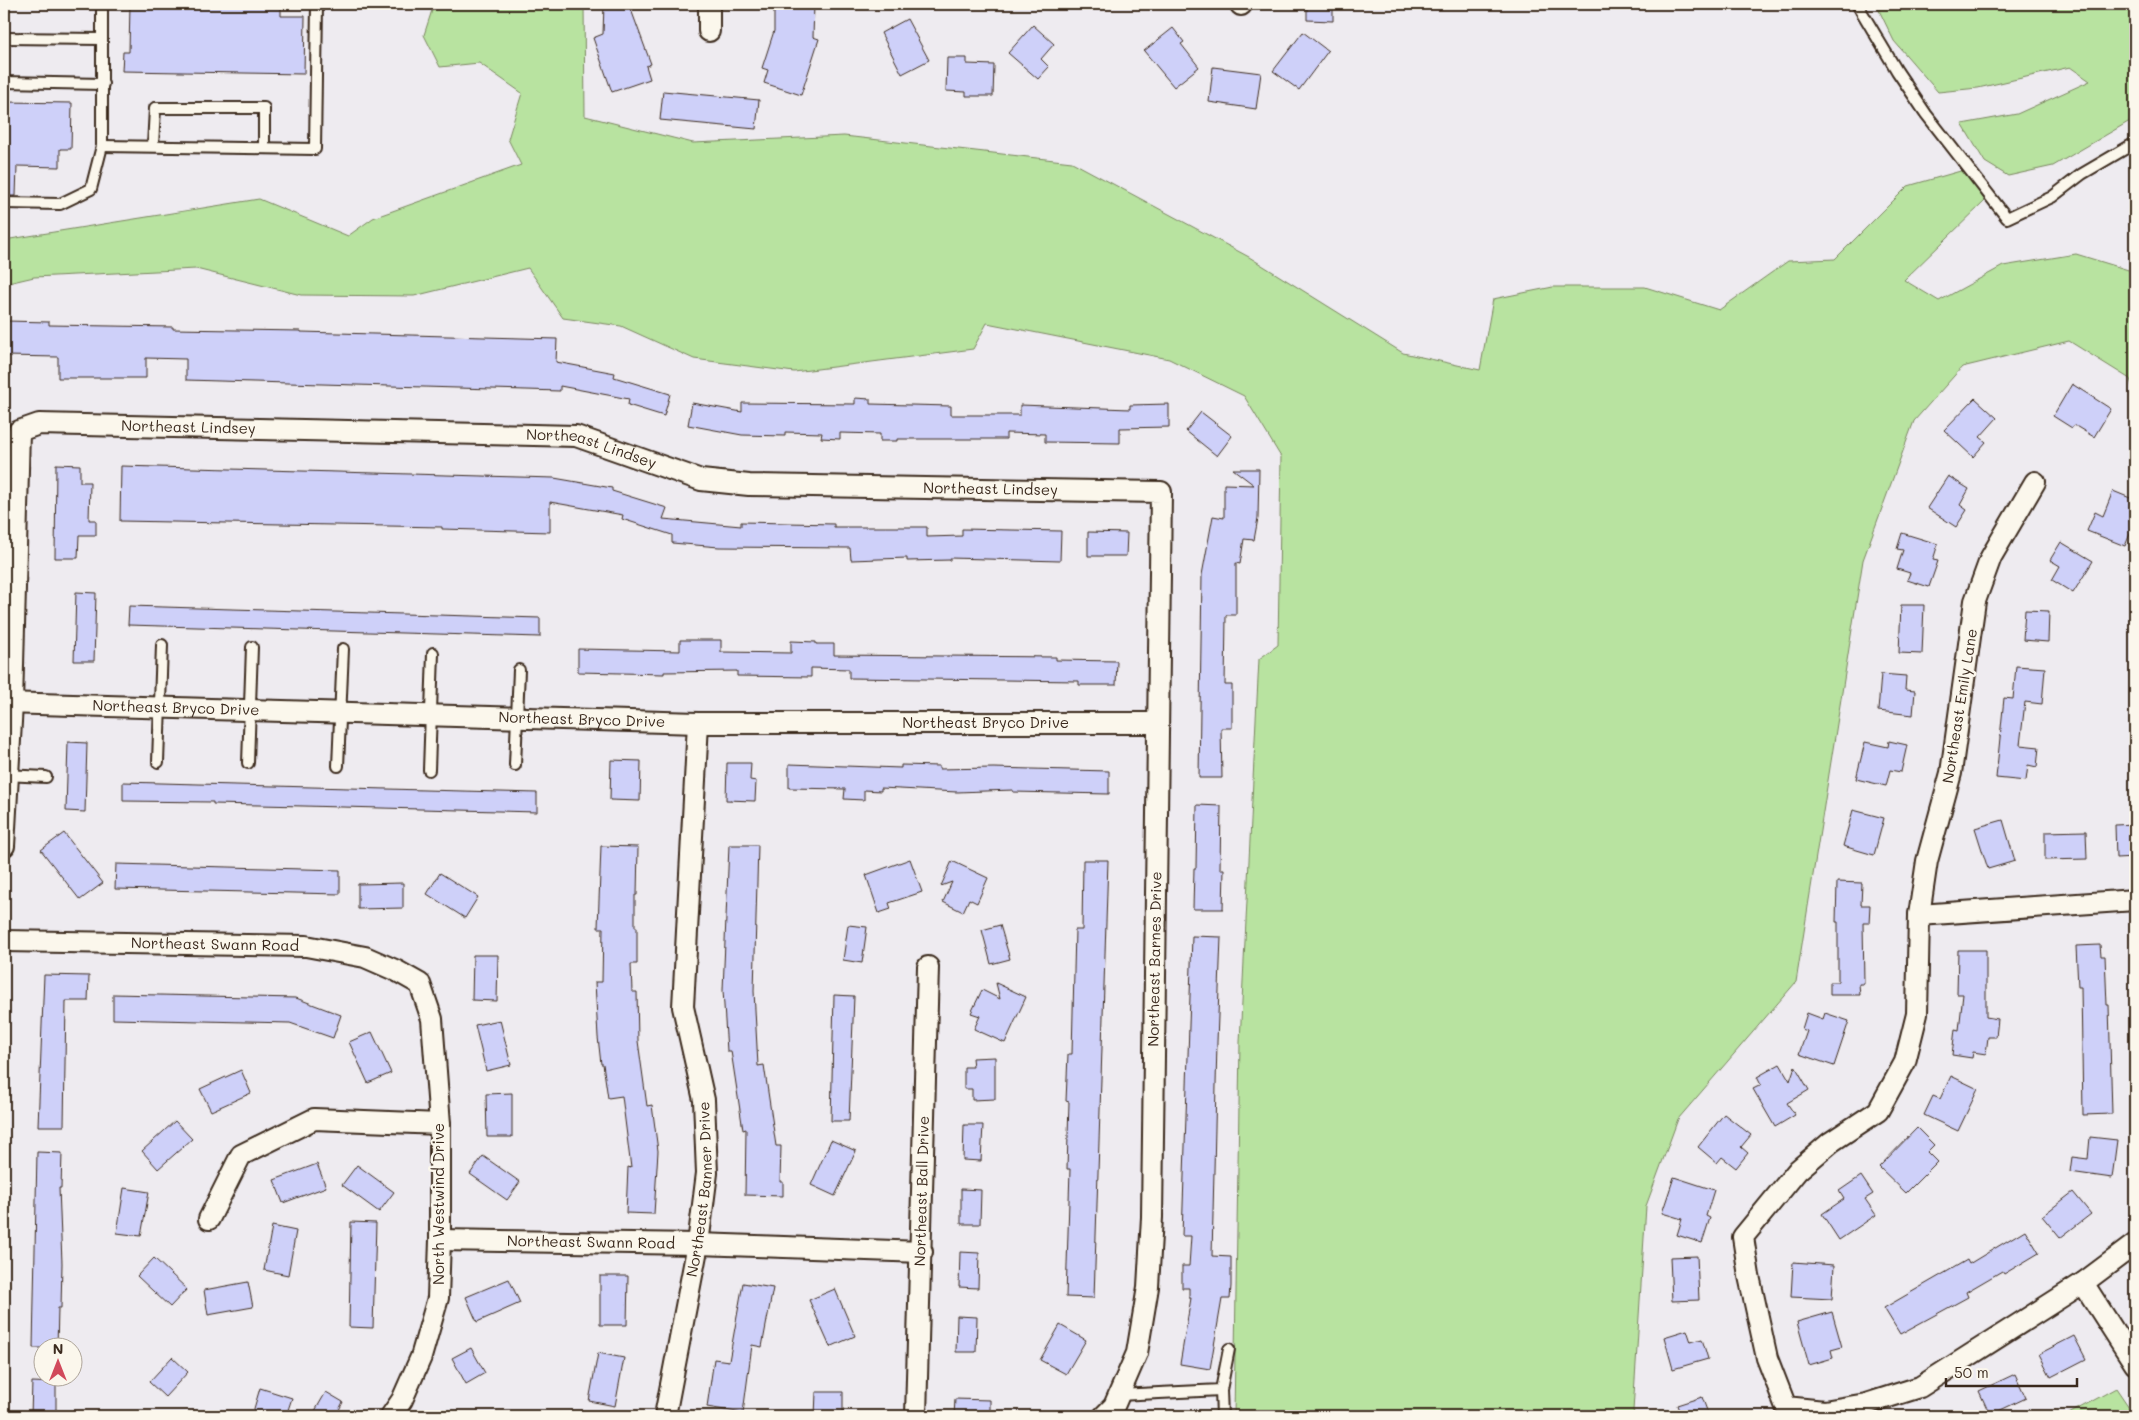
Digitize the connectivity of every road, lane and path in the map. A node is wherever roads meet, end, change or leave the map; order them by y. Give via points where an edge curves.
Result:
1 (102, 4) edge
2 (317, 4) edge
3 (709, 4) edge
4 (1857, 4) edge
5 (709, 31) dead end
6 (4, 38) edge
7 (102, 39) junction
8 (4, 82) edge
9 (103, 84) junction
10 (2135, 142) edge
11 (102, 146) junction
12 (153, 146) junction
13 (264, 148) junction
14 (4, 202) edge
15 (2036, 482) dead end
16 (1161, 492) joint
17 (162, 645) dead end
18 (252, 647) dead end
19 (343, 650) dead end
20 (433, 653) dead end
21 (519, 670) dead end
22 (8, 704) edge
23 (160, 708) junction
24 (250, 710) junction
25 (340, 713) junction
26 (431, 715) junction
27 (517, 718) junction
28 (698, 723) junction
29 (1158, 723) junction
30 (158, 762) dead end
31 (248, 763) dead end
32 (516, 765) dead end
33 (338, 766) dead end
34 (429, 770) dead end
35 (6, 775) edge
36 (46, 776) dead end
37 (4, 846) edge
38 (2135, 900) edge
39 (1919, 915) junction
40 (4, 941) edge
41 (928, 967) dead end
42 (420, 984) joint
43 (440, 1124) junction
44 (208, 1220) dead end
45 (440, 1240) junction
46 (698, 1244) junction
47 (2135, 1244) edge
48 (922, 1252) junction
49 (2082, 1283) junction
50 (1229, 1349) dead end
51 (2135, 1364) edge
52 (1221, 1390) junction
53 (1118, 1396) junction
54 (391, 1416) edge
55 (665, 1416) edge
56 (916, 1416) edge
57 (1104, 1416) edge
58 (1222, 1416) edge

1 - 7 lane
2 - 13 lane via 315,149
3 - 5 street
4 - 10 lane via 1926,114 2007,218 2052,197 2082,174
6 - 7 lane
7 - 9 lane
8 - 9 lane
9 - 11 lane
11 - 12 lane
11 - 14 lane via 91,189 60,204
12 - 13 lane
12 - 13 lane via 155,108 264,108
15 - 39 street, Northeast Emily Lane via 1991,557 1975,601 1951,773 1927,861
16 - 22 street, Northeast Lindsey via 750,485 701,480 576,436 39,424 19,431
16 - 29 street, Northeast Barnes Drive
17 - 23 lane
18 - 24 lane
19 - 25 lane
20 - 26 lane
21 - 27 lane
22 - 23 street, Northeast Bryco Drive
22 - 35 street
23 - 24 street, Northeast Bryco Drive
23 - 30 lane
24 - 25 street, Northeast Bryco Drive
24 - 31 lane
25 - 26 street, Northeast Bryco Drive
25 - 33 lane
26 - 27 street, Northeast Bryco Drive
26 - 34 lane
27 - 28 street, Northeast Bryco Drive
27 - 32 lane
28 - 29 street, Northeast Bryco Drive
28 - 46 street, Northeast Banner Drive via 683,1007 704,1100 707,1173
29 - 53 street, Northeast Barnes Drive via 1152,1217 1148,1287 1136,1353
35 - 36 lane
35 - 37 street
38 - 39 street
39 - 49 street, Northeast Emily Lane via 1917,1014 1905,1062 1878,1111 1831,1142 1798,1170 1743,1237 1767,1358 1786,1407 1824,1411 1866,1404 1920,1387
40 - 42 street, Northeast Swann Road via 306,946 365,957
41 - 48 street, Northeast Ball Drive
42 - 43 street, North Westwind Drive via 432,1019
43 - 44 street via 314,1119 241,1155
43 - 45 street, North Westwind Drive
45 - 46 street, Northeast Swann Road
45 - 54 street, North Westwind Drive via 436,1306 421,1357 402,1400
46 - 48 street, Northeast Swann Road
46 - 55 street, Northeast Banner Drive
47 - 49 street
48 - 56 street, Northeast Ball Drive
49 - 51 street
50 - 52 lane
52 - 53 lane
52 - 58 lane
53 - 57 street, Northeast Barnes Drive

